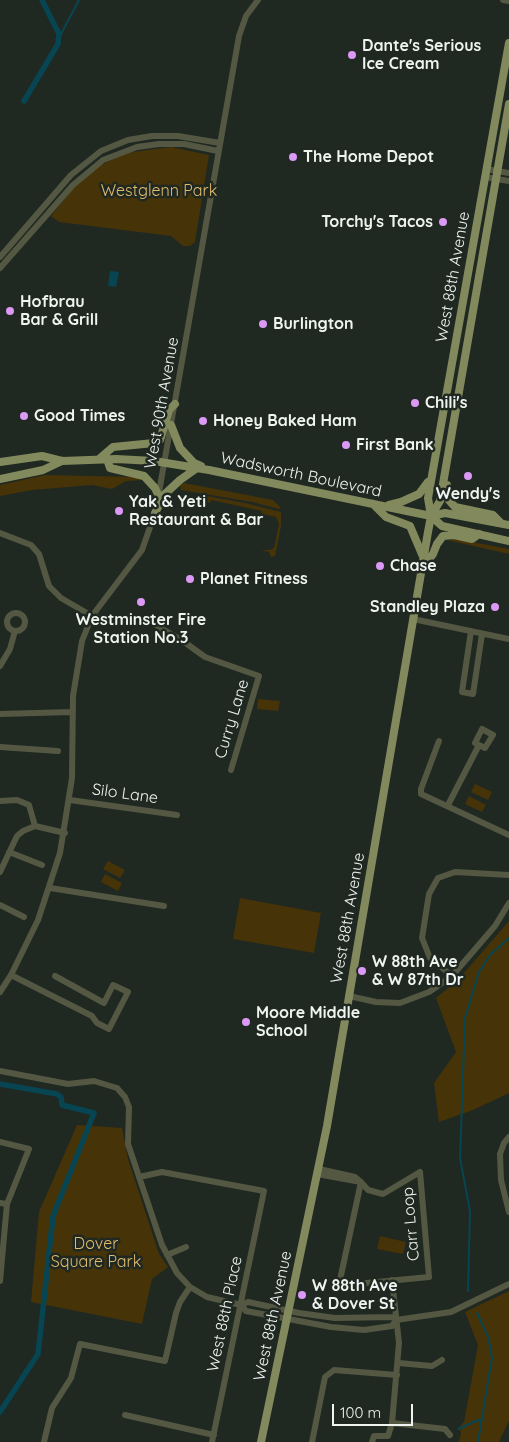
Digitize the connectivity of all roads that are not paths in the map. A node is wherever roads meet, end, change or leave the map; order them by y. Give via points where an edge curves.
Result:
1 (258, 0) edge
2 (503, 0) edge
3 (509, 1) edge
4 (509, 43) edge
5 (509, 104) edge
6 (220, 142) junction
7 (218, 151) junction
8 (509, 172) edge
9 (485, 173) junction
10 (497, 175) junction
11 (509, 181) edge
12 (0, 257) edge
13 (0, 268) edge
14 (175, 404) junction
15 (171, 426) junction
16 (103, 459) junction
17 (62, 461) junction
18 (0, 462) edge
19 (166, 463) junction
20 (197, 468) junction
21 (445, 469) junction
22 (209, 470) junction
23 (432, 474) junction
24 (0, 479) edge
25 (159, 497) junction
26 (373, 504) junction
27 (384, 506) junction
28 (155, 513) junction
29 (431, 516) junction
30 (505, 524) edge
31 (0, 533) edge
32 (479, 534) junction
33 (509, 541) edge
34 (423, 563) junction
35 (92, 616) junction
36 (413, 620) junction
37 (15, 631) dead end
38 (471, 631) junction
39 (482, 634) junction
40 (509, 639) edge
41 (0, 666) edge
42 (72, 712) junction
43 (0, 714) edge
44 (439, 742) dead end
45 (479, 745) dead end
46 (0, 747) edge
47 (58, 751) dead end
48 (231, 770) dead end
49 (70, 800) junction
50 (0, 801) edge
51 (448, 805) junction
52 (177, 815) dead end
53 (35, 826) junction
54 (65, 833) junction
55 (509, 836) edge
56 (9, 852) junction
57 (42, 865) dead end
58 (0, 872) edge
59 (509, 875) edge
60 (50, 888) junction
61 (509, 903) edge
62 (0, 905) edge
63 (164, 906) dead end
64 (24, 916) dead end
65 (11, 975) junction
66 (55, 976) dead end
67 (452, 976) junction
68 (0, 992) edge
69 (349, 996) junction
70 (0, 1071) edge
71 (509, 1137) edge
72 (0, 1142) edge
73 (318, 1172) junction
74 (139, 1177) junction
75 (361, 1182) junction
76 (4, 1203) edge
77 (509, 1212) edge
78 (186, 1247) dead end
79 (167, 1256) junction
80 (1, 1266) edge
81 (392, 1280) junction
82 (0, 1281) edge
83 (509, 1284) edge
84 (190, 1287) junction
85 (241, 1305) junction
86 (288, 1311) junction
87 (286, 1320) junction
88 (397, 1322) junction
89 (442, 1360) dead end
90 (398, 1363) junction
91 (397, 1375) junction
92 (125, 1415) dead end
93 (392, 1422) junction
94 (450, 1436) dead end
95 (213, 1438) edge
96 (388, 1439) edge
97 (44, 1442) edge
98 (261, 1442) edge
99 (312, 1442) edge
100 (372, 1442) edge

1 - 6 street, West 90th Avenue via 246,16 239,36
2 - 3 street
4 - 9 main road, West 88th Avenue
5 - 10 main road, West 88th Avenue
6 - 7 street, West 90th Avenue
6 - 12 street via 152,136 128,140 102,151 71,174
7 - 13 street via 184,144 159,144 137,147 103,160 73,185
7 - 14 street, West 90th Avenue
8 - 10 street
9 - 10 street
9 - 23 main road, West 88th Avenue
10 - 11 street
10 - 21 main road, West 88th Avenue
14 - 15 street, West 90th Avenue
14 - 16 main road via 169,410 160,440 154,444 113,447
15 - 19 street, West 90th Avenue
15 - 22 main road via 183,452 194,463
16 - 17 main road, Wadsworth Boulevard
16 - 19 main road, Wadsworth Boulevard
16 - 25 main road via 110,468 144,476
17 - 18 main road via 42,456
17 - 24 main road via 43,470
19 - 20 main road, Wadsworth Boulevard
19 - 25 street, West 90th Avenue
20 - 22 main road, Wadsworth Boulevard
20 - 28 main road via 165,494
21 - 29 main road, West 88th Avenue via 440,501
21 - 30 main road via 448,499 455,507 494,515
22 - 26 main road, Wadsworth Boulevard
23 - 27 main road via 419,494
23 - 29 main road, West 88th Avenue via 428,498
25 - 28 street, West 90th Avenue
26 - 27 main road, Wadsworth Boulevard
26 - 34 main road via 386,516 410,526
27 - 29 main road, Wadsworth Boulevard
28 - 35 street, West 90th Avenue via 142,550
29 - 30 main road, Wadsworth Boulevard via 445,513
29 - 32 main road, Wadsworth Boulevard via 442,526
29 - 34 main road, West 88th Avenue
31 - 35 street via 31,545 38,554 49,586 61,598
32 - 33 main road, Wadsworth Boulevard
32 - 34 main road via 472,539 443,536 433,554
34 - 36 main road, West 88th Avenue
35 - 42 street, West 90th Avenue via 78,654
35 - 48 street, Curry Lane via 120,623 152,624 205,658 259,676
36 - 38 street
36 - 69 main road, West 88th Avenue
37 - 41 street
38 - 39 street
38 - 39 street via 462,692 473,694
39 - 40 street
42 - 43 street
42 - 49 street, West 90th Avenue
44 - 51 street via 421,791 423,796
45 - 51 street
46 - 47 street
49 - 52 street, Silo Lane
49 - 54 street, West 90th Avenue
50 - 53 street via 16,800 29,805
51 - 55 street
53 - 54 street
53 - 56 street via 17,836
54 - 60 street, West 90th Avenue
56 - 57 street
56 - 58 street
59 - 67 street via 455,872 438,878 429,894 422,938 430,958
60 - 63 street
60 - 65 street, West 90th Avenue
61 - 67 street via 495,926
62 - 64 street
65 - 66 street via 109,1028 128,992 114,985 104,1004
65 - 68 street, West 90th Avenue
67 - 69 street via 429,992 400,1003
69 - 73 main road, West 88th Avenue
70 - 74 street via 68,1084 94,1081 117,1088 129,1107 128,1144
71 - 77 street via 500,1154 501,1180
72 - 76 street via 29,1149
73 - 75 street, Carr Loop via 355,1177
73 - 86 main road, West 88th Avenue
74 - 79 street
74 - 85 street, West 88th Place via 162,1172 264,1191
75 - 81 street, Carr Loop via 340,1280 346,1285
75 - 81 street, Carr Loop via 368,1190 383,1194 420,1172 429,1277
76 - 80 street
78 - 79 street
79 - 84 street
80 - 82 street
81 - 88 street, Carr Loop
83 - 88 street via 451,1312
84 - 85 street via 207,1297
84 - 97 street via 176,1313 165,1361 80,1344 71,1378 52,1408
85 - 86 street via 248,1302
85 - 87 street via 246,1311
85 - 95 street, West 88th Place
86 - 87 main road, West 88th Avenue
86 - 88 street via 335,1318 393,1317
87 - 88 street via 364,1330 392,1326
87 - 98 main road, West 88th Avenue
88 - 90 street, Carr Loop
89 - 90 street via 432,1366
90 - 91 street, Carr Loop
91 - 93 street, Carr Loop
91 - 99 street via 328,1371
92 - 95 street
93 - 94 street via 445,1429
93 - 96 street, Carr Loop
96 - 100 street via 374,1436

